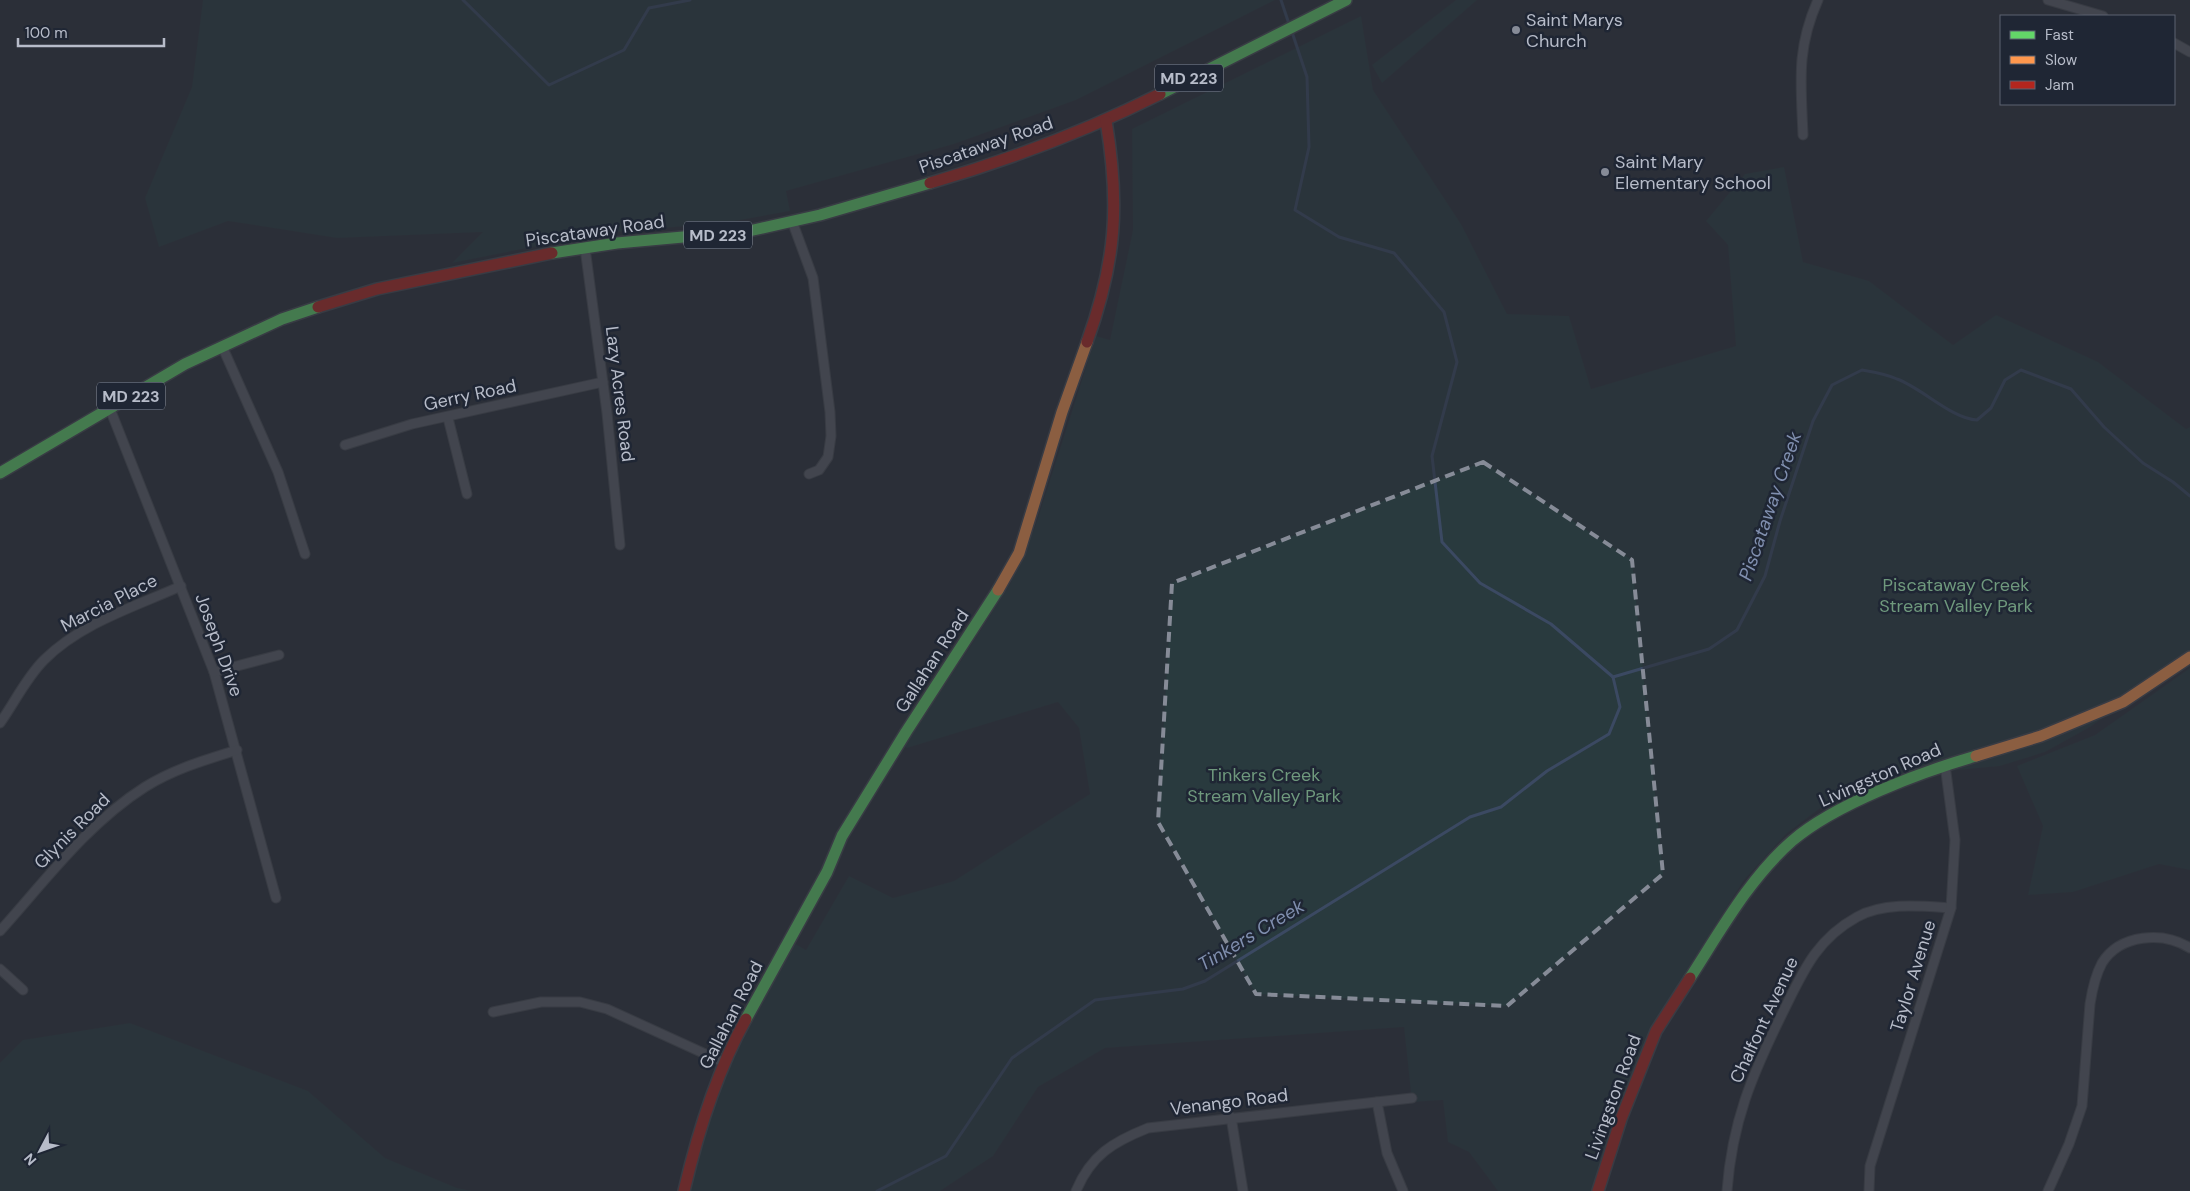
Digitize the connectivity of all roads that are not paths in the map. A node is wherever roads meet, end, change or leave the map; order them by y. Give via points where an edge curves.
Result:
1 (1346, 0) edge
2 (1818, 0) edge
3 (2048, 0) edge
4 (2100, 15) edge
5 (2175, 44) edge
6 (2190, 52) edge
7 (1106, 121) junction
8 (1803, 135) dead end
9 (792, 221) junction
10 (585, 248) junction
11 (222, 346) junction
12 (603, 382) junction
13 (110, 409) junction
14 (448, 418) junction
15 (345, 445) dead end
16 (0, 473) edge
17 (809, 474) dead end
18 (467, 494) dead end
19 (620, 545) dead end
20 (305, 554) dead end
21 (181, 586) junction
22 (279, 655) dead end
23 (2190, 657) edge
24 (214, 672) junction
25 (0, 723) edge
26 (237, 750) junction
27 (1945, 765) junction
28 (276, 898) dead end
29 (1951, 908) junction
30 (0, 931) edge
31 (2190, 948) edge
32 (0, 968) edge
33 (23, 990) dead end
34 (493, 1012) dead end
35 (725, 1063) junction
36 (1412, 1098) dead end
37 (1378, 1102) junction
38 (1231, 1118) junction
39 (684, 1191) edge
40 (1076, 1191) edge
41 (1243, 1191) edge
42 (1403, 1191) edge
43 (1598, 1191) edge
44 (1727, 1191) edge
45 (1869, 1191) edge
46 (2048, 1191) edge

1 - 7 main road, Piscataway Road / MD 223
2 - 8 street via 1803,40
3 - 4 street
5 - 6 street
7 - 9 main road, Piscataway Road / MD 223 via 965,173
7 - 35 main road, Gallahan Road via 1114,202 1107,278 1019,553 1012,569 842,836 827,872
9 - 10 main road, Piscataway Road / MD 223 via 713,236
9 - 17 street via 814,286 830,412 828,457 819,470
10 - 11 main road, Piscataway Road / MD 223 via 377,289 282,319
10 - 12 street, Lazy Acres Road
11 - 13 main road, Piscataway Road / MD 223
11 - 20 street via 278,472
12 - 14 street, Gerry Road
12 - 19 street, Lazy Acres Road
13 - 16 main road, Piscataway Road / MD 223
13 - 21 street, Joseph Drive
14 - 15 street, Gerry Road via 412,424
14 - 18 street
21 - 24 street, Joseph Drive
21 - 25 street, Marcia Place via 87,628 65,642 44,661
22 - 24 street
23 - 27 main road, Livingston Road via 2124,702 2040,736
24 - 26 street, Joseph Drive
26 - 28 street, Joseph Drive
26 - 30 street, Glynis Road via 182,767 125,800 92,830
27 - 29 street, Taylor Avenue via 1954,840
27 - 43 main road, Livingston Road via 1825,818 1792,841 1758,876 1720,928 1656,1031 1620,1119
29 - 44 street, Chalfont Avenue via 1899,907 1870,911 1837,931 1814,953 1747,1090 1734,1133
29 - 45 street, Taylor Avenue via 1878,1138 1870,1166
31 - 46 street via 2164,938 2144,938 2123,946 2103,962 2092,990 2082,1106
32 - 33 street
34 - 35 street via 541,1002 580,1002 607,1009
35 - 39 main road, Gallahan Road via 699,1129
36 - 37 street, Venango Road
37 - 38 street, Venango Road
37 - 42 street via 1386,1153
38 - 40 street, Venango Road via 1148,1128 1122,1138 1093,1161
38 - 41 street

